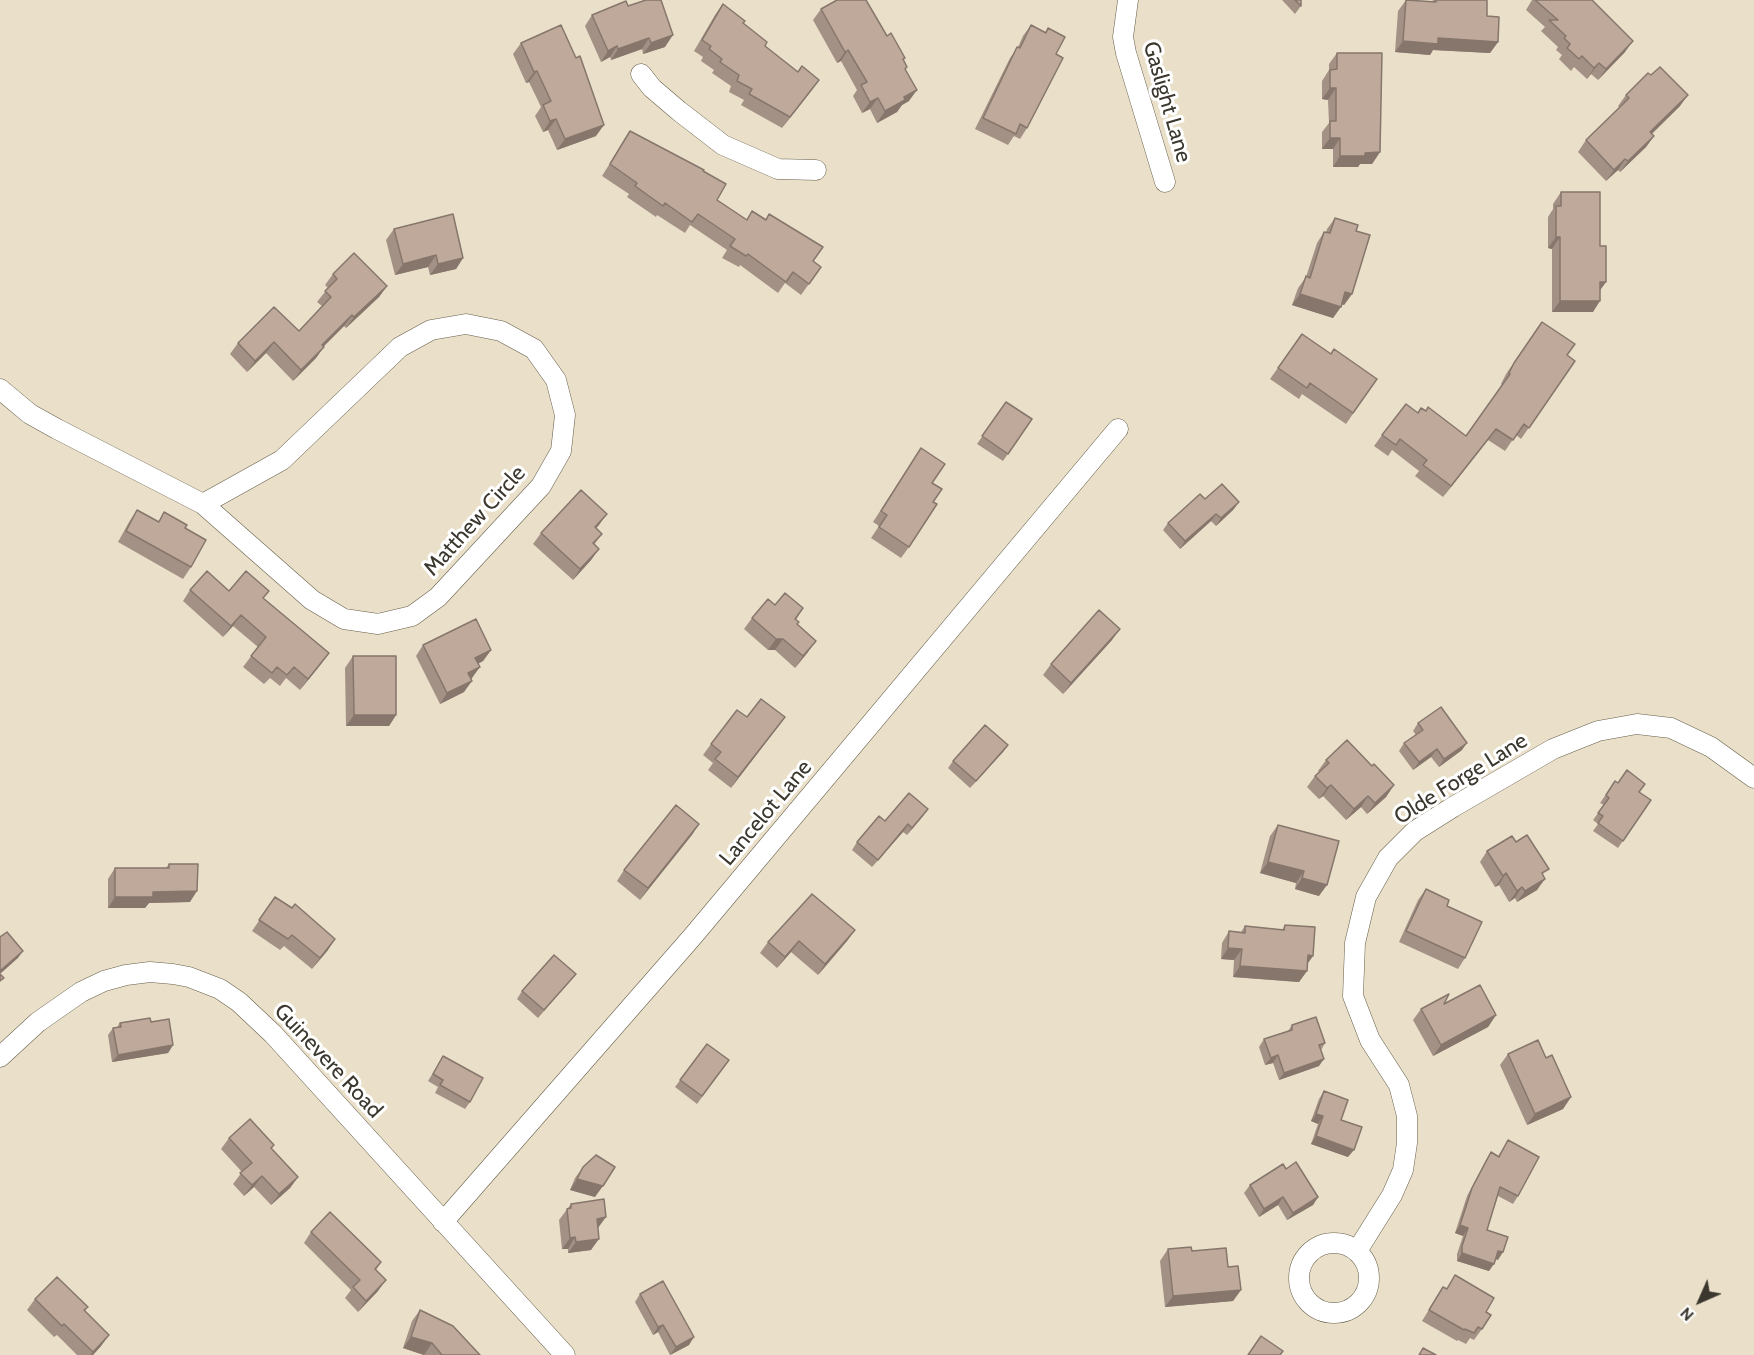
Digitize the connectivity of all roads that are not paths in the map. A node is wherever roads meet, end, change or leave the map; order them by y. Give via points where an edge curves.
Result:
1 (1128, 0) edge
2 (641, 74) dead end
3 (816, 170) dead end
4 (1165, 182) dead end
5 (0, 389) edge
6 (1118, 429) dead end
7 (203, 504) junction
8 (1754, 778) edge
9 (0, 1056) edge
10 (443, 1222) junction
11 (1357, 1251) dead end
12 (565, 1355) edge

1 - 4 street, Gaslight Lane via 1123,37 1126,53
2 - 3 street via 652,88 723,145 778,169
5 - 7 street, Matthew Circle via 30,414
6 - 10 street, Lancelot Lane via 693,936
7 - 7 street, Matthew Circle via 312,600 344,619 378,624 412,616 438,597 541,486 561,451 565,415 556,380 534,349 501,331 466,324 430,330 400,347 282,460
8 - 11 street, Olde Forge Lane via 1711,747 1671,728 1637,724 1598,731 1553,749 1453,807 1415,831 1388,858 1366,897 1355,943 1353,996 1370,1040 1399,1085 1407,1116 1407,1143 1403,1170 1392,1195
9 - 10 street, Guinevere Road via 38,1022 104,981 150,972 204,982 239,1002 273,1034
10 - 12 street, Guinevere Road

